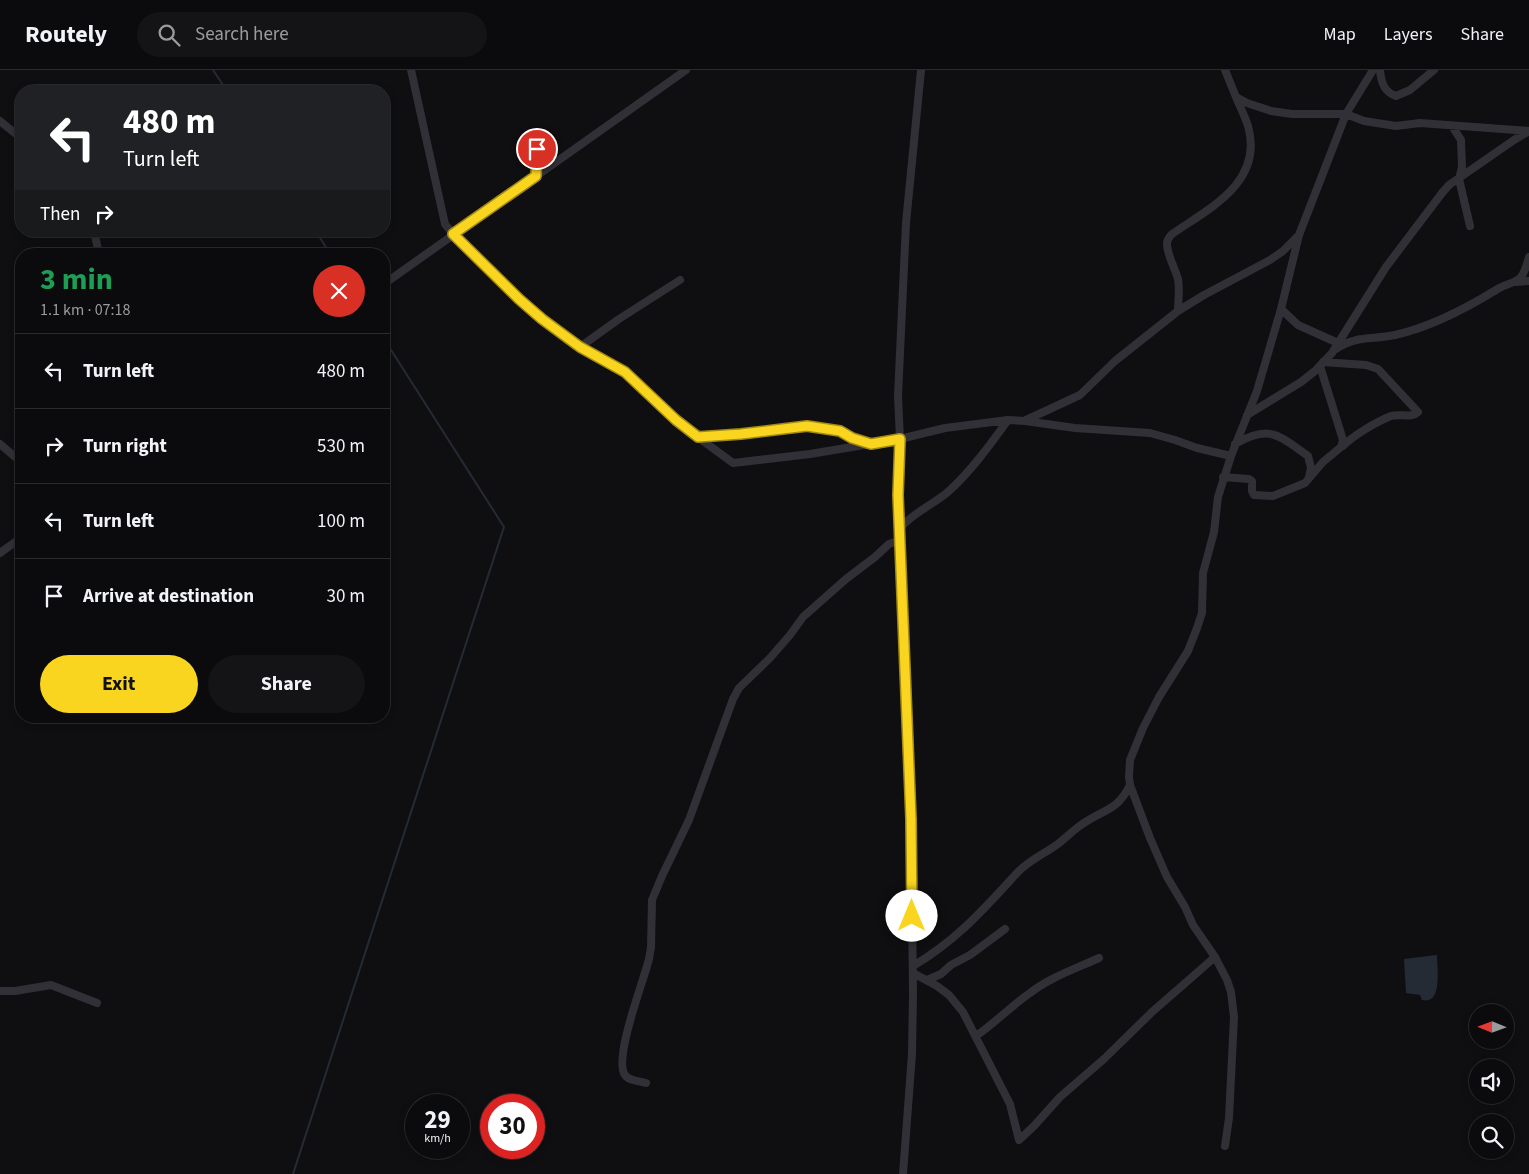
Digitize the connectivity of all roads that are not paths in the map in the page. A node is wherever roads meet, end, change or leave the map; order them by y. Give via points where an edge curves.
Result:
1 (411, 70) edge
2 (686, 70) edge
3 (921, 70) edge
4 (1225, 70) edge
5 (1373, 70) edge
6 (1380, 70) edge
7 (1434, 70) edge
8 (1236, 97) junction
9 (1346, 114) junction
10 (0, 121) edge
11 (1452, 126) junction
12 (1529, 131) edge
13 (15, 133) edge
14 (538, 135) dead end
15 (536, 176) junction
16 (1459, 179) junction
17 (1470, 226) dead end
18 (453, 234) junction
19 (1299, 235) junction
20 (1529, 257) edge
21 (390, 280) edge
22 (680, 280) dead end
23 (1529, 281) edge
24 (1516, 282) junction
25 (1281, 309) junction
26 (1178, 311) junction
27 (1338, 343) junction
28 (580, 347) junction
29 (1332, 353) junction
30 (1321, 364) junction
31 (1247, 416) junction
32 (1008, 420) junction
33 (1025, 421) junction
34 (698, 437) junction
35 (900, 439) junction
36 (0, 444) edge
37 (871, 444) junction
38 (1236, 444) junction
39 (1342, 446) junction
40 (1231, 456) junction
41 (15, 457) edge
42 (1223, 477) junction
43 (1309, 479) junction
44 (900, 528) junction
45 (901, 540) junction
46 (15, 542) edge
47 (0, 553) edge
48 (1130, 785) junction
49 (1005, 929) dead end
50 (1215, 957) junction
51 (1099, 958) dead end
52 (913, 969) junction
53 (927, 980) junction
54 (0, 991) edge
55 (97, 1003) dead end
56 (976, 1036) junction
57 (646, 1083) dead end
58 (1224, 1146) dead end
59 (903, 1174) edge

1 - 18 street via 445,224
2 - 15 street
3 - 35 street via 902,283 898,396
4 - 8 street
5 - 9 street
6 - 7 street via 1384,88 1396,96 1410,90
8 - 9 street via 1278,112
8 - 26 street via 1249,135 1250,152 1245,172 1226,196 1168,238 1168,250 1179,285
9 - 11 street via 1364,121 1396,126 1420,123
9 - 19 street
10 - 13 street
11 - 12 street
11 - 16 street via 1461,140
12 - 16 street
14 - 15 street
15 - 18 street
16 - 17 street
16 - 27 street via 1442,193 1386,267
18 - 21 street
18 - 28 street via 519,299
19 - 25 street
19 - 26 street via 1270,260
20 - 24 street via 1522,276
22 - 28 street
23 - 24 street
24 - 29 street via 1428,326 1395,335 1351,341
25 - 27 street via 1298,325
25 - 31 street
26 - 33 street via 1134,345 1080,395
27 - 29 street
28 - 34 street via 625,372
29 - 30 street
30 - 31 street via 1301,382
30 - 39 street
30 - 39 street via 1366,365 1378,369 1418,412 1413,416 1391,417
31 - 38 street
32 - 33 street
32 - 35 street via 945,428
32 - 44 street via 962,478
33 - 40 street via 1150,433
34 - 37 street via 807,426 840,431
34 - 37 street via 733,463
35 - 37 street
35 - 44 street
36 - 41 street
38 - 40 street
38 - 43 street via 1249,436 1272,434 1308,456
39 - 43 street
40 - 42 street
42 - 43 street via 1251,480 1252,494 1256,496 1273,496 1301,486
42 - 48 street via 1204,573 1202,613 1188,651 1143,728 1130,760
44 - 45 street
45 - 52 street
45 - 57 street via 889,544 804,617 770,658 739,688 733,699 689,820 652,900 649,959 627,1028 622,1062 625,1076
46 - 47 street
48 - 50 street via 1167,877
48 - 52 street via 1120,802 1086,821 1026,865 963,930
49 - 53 street via 941,974
50 - 56 street via 1060,1097 1019,1140 1010,1104
50 - 58 street via 1231,992 1234,1017 1229,1118
51 - 56 street via 1049,980
52 - 53 street
52 - 59 street via 912,1054
53 - 56 street via 957,1004
54 - 55 street via 51,985

